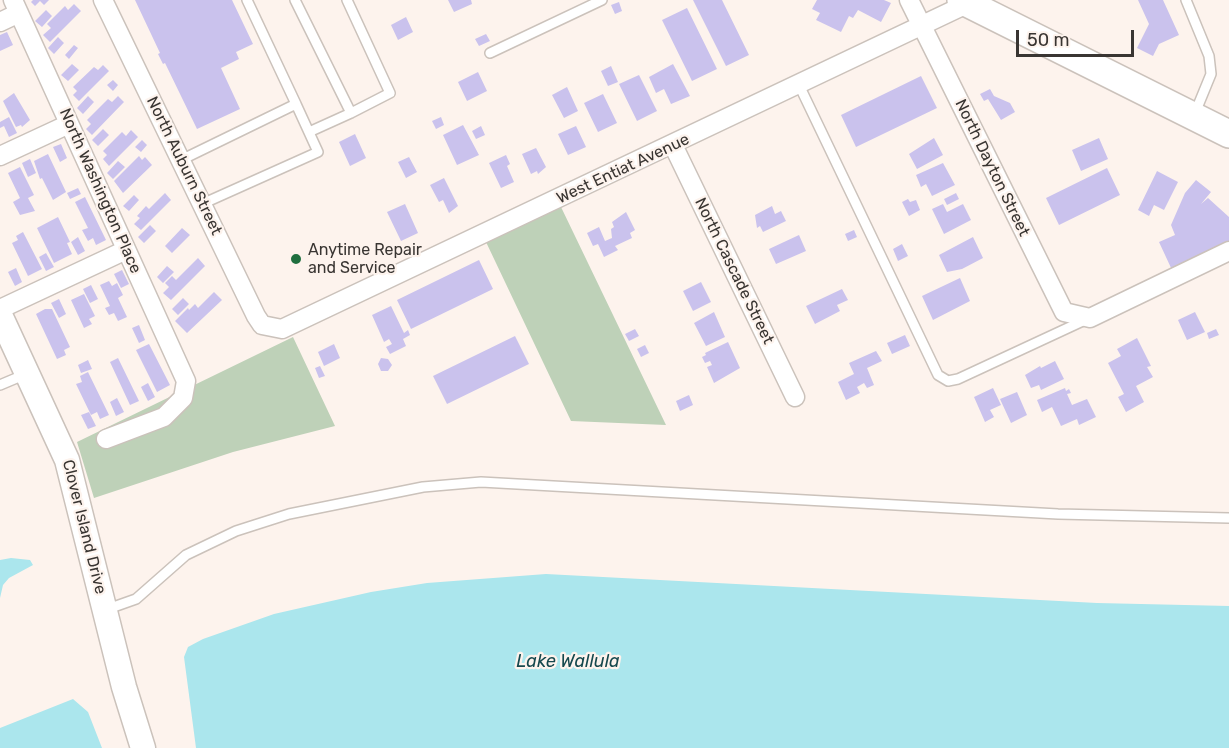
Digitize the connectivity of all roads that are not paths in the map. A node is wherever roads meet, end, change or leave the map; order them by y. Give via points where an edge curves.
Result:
1 (103, 0) edge
2 (247, 0) edge
3 (295, 0) edge
4 (347, 0) edge
5 (602, 0) edge
6 (909, 0) edge
7 (1186, 0) edge
8 (968, 1) edge
9 (16, 7) edge
10 (0, 22) edge
11 (920, 24) junction
12 (490, 53) dead end
13 (799, 85) junction
14 (296, 104) junction
15 (351, 112) junction
16 (1193, 116) junction
17 (69, 124) junction
18 (309, 132) junction
19 (1229, 134) edge
20 (673, 145) junction
21 (0, 156) edge
22 (181, 160) junction
23 (202, 204) junction
24 (126, 250) junction
25 (1229, 251) edge
26 (0, 309) edge
27 (0, 315) edge
28 (1090, 318) junction
29 (270, 328) joint
30 (28, 373) junction
31 (0, 386) edge
32 (795, 397) dead end
33 (106, 438) dead end
34 (1229, 518) edge
35 (105, 610) junction
36 (143, 748) edge

1 - 22 street, North Auburn Street
2 - 14 lane
3 - 15 lane
4 - 15 lane via 390,93
5 - 12 lane
6 - 11 street, North Dayton Street
7 - 16 lane via 1209,56 1211,74
8 - 11 street, West Entiat Avenue
8 - 16 main road
9 - 10 street
9 - 17 street, North Washington Place
11 - 13 street, West Entiat Avenue
11 - 28 street, North Dayton Street via 1064,312
13 - 20 street, West Entiat Avenue
13 - 28 lane via 938,375 948,381 958,379
14 - 18 lane
14 - 22 lane
15 - 18 lane
16 - 19 main road
17 - 21 street
17 - 24 street, North Washington Place
18 - 23 lane via 318,152
20 - 29 street, West Entiat Avenue via 296,323
20 - 32 street, North Cascade Street
22 - 23 street, North Auburn Street
23 - 29 street, North Auburn Street via 256,316
24 - 26 street
24 - 33 street, North Washington Place via 186,381 183,398 164,417
25 - 28 street
27 - 30 street, Clover Island Drive
30 - 31 lane
30 - 35 street, Clover Island Drive via 67,460
34 - 35 lane via 1058,514 481,482 423,487 300,512 236,531 186,555 136,600
35 - 36 street, Clover Island Drive

